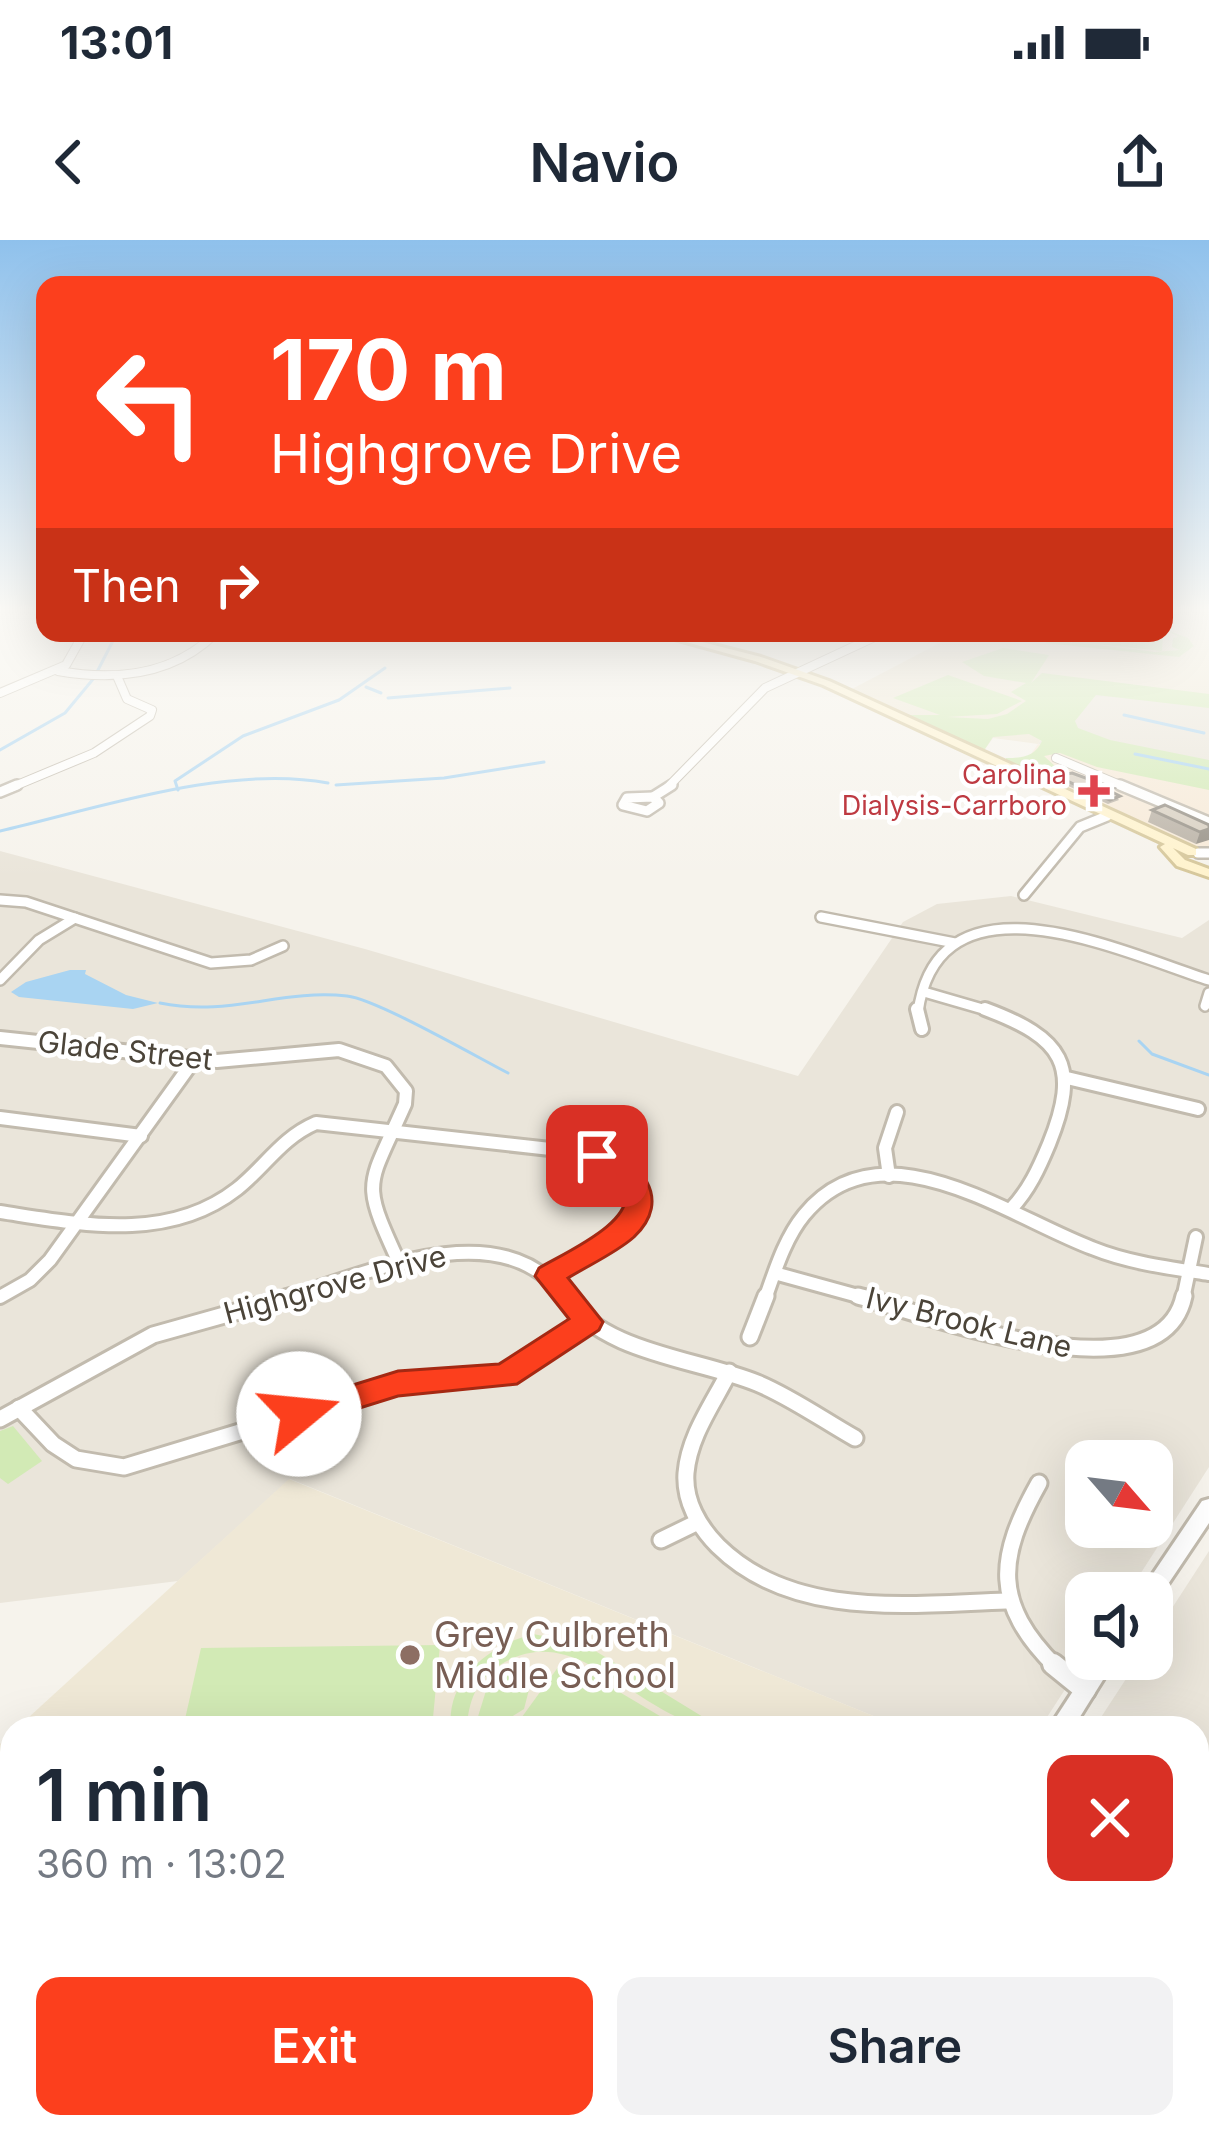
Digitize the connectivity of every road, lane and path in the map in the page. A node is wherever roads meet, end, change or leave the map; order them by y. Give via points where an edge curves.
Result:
1 (130, 701) edge
2 (757, 701) edge
3 (851, 701) edge
4 (1056, 758) dead end
5 (0, 792) edge
6 (653, 797) dead end
7 (1107, 816) junction
8 (1209, 822) edge
9 (1154, 837) junction
10 (1202, 854) edge
11 (1178, 858) junction
12 (1205, 870) edge
13 (1024, 895) dead end
14 (0, 900) edge
15 (821, 917) dead end
16 (75, 918) junction
17 (955, 943) junction
18 (284, 946) dead end
19 (2, 976) edge
20 (1209, 980) edge
21 (924, 992) junction
22 (922, 1029) dead end
23 (0, 1038) edge
24 (194, 1060) junction
25 (1067, 1078) junction
26 (1198, 1109) dead end
27 (897, 1112) dead end
28 (0, 1118) edge
29 (395, 1131) junction
30 (141, 1136) junction
31 (890, 1176) junction
32 (1011, 1209) junction
33 (0, 1212) edge
34 (79, 1223) junction
35 (1196, 1237) dead end
36 (400, 1264) junction
37 (1190, 1271) junction
38 (778, 1274) junction
39 (1209, 1274) edge
40 (550, 1276) junction
41 (0, 1298) edge
42 (588, 1322) junction
43 (750, 1337) dead end
44 (729, 1372) junction
45 (19, 1408) junction
46 (0, 1419) edge
47 (855, 1438) dead end
48 (1039, 1483) dead end
49 (1208, 1512) edge
50 (698, 1522) junction
51 (661, 1540) dead end
52 (1166, 1572) edge
53 (1006, 1601) junction
54 (1091, 1680) edge
55 (1084, 1690) junction
56 (1068, 1716) edge

1 - 5 street via 150,716 94,753
2 - 6 street
3 - 7 main road
4 - 8 street
7 - 9 main road
7 - 13 street via 1080,827
9 - 10 main road
9 - 11 main road
10 - 11 main road
11 - 12 main road
14 - 16 street
15 - 17 street
16 - 18 street via 212,963 239,963
16 - 19 street
17 - 20 street via 983,928 1033,930
17 - 21 street
21 - 22 street via 916,1014
21 - 25 street via 1022,1026 1047,1045
23 - 24 street, Glade Street
24 - 29 street, Glade Street via 356,1053 386,1066 406,1091
24 - 30 street
25 - 26 street
25 - 32 street via 1040,1165
27 - 31 street via 885,1148
28 - 30 street
29 - 34 street via 316,1123 285,1136 225,1198 190,1215 126,1228
29 - 36 street, Glade Street via 369,1186
29 - 40 street via 597,1156 631,1175 639,1209 624,1230
30 - 34 street
31 - 32 street via 950,1183
31 - 38 street via 818,1201 799,1223
32 - 37 street via 1092,1249
33 - 34 street
34 - 41 street via 40,1271
35 - 37 street
36 - 40 street, Highgrove Drive via 481,1251
36 - 45 street, Highgrove Drive via 153,1335
37 - 38 street, Ivy Brook Lane via 1180,1313 1163,1333 1088,1351
37 - 39 street
38 - 43 street
40 - 42 street, Highgrove Drive
42 - 44 street, Highgrove Drive
42 - 45 street via 506,1375 398,1384 124,1466 97,1468 64,1455
44 - 47 street, Highgrove Drive
44 - 50 street via 688,1464
45 - 46 street, Highgrove Drive
48 - 53 street via 1009,1543
49 - 52 street
50 - 51 street
50 - 53 street via 733,1561 802,1592 873,1604
53 - 55 street via 1038,1653
54 - 55 street
55 - 56 street

